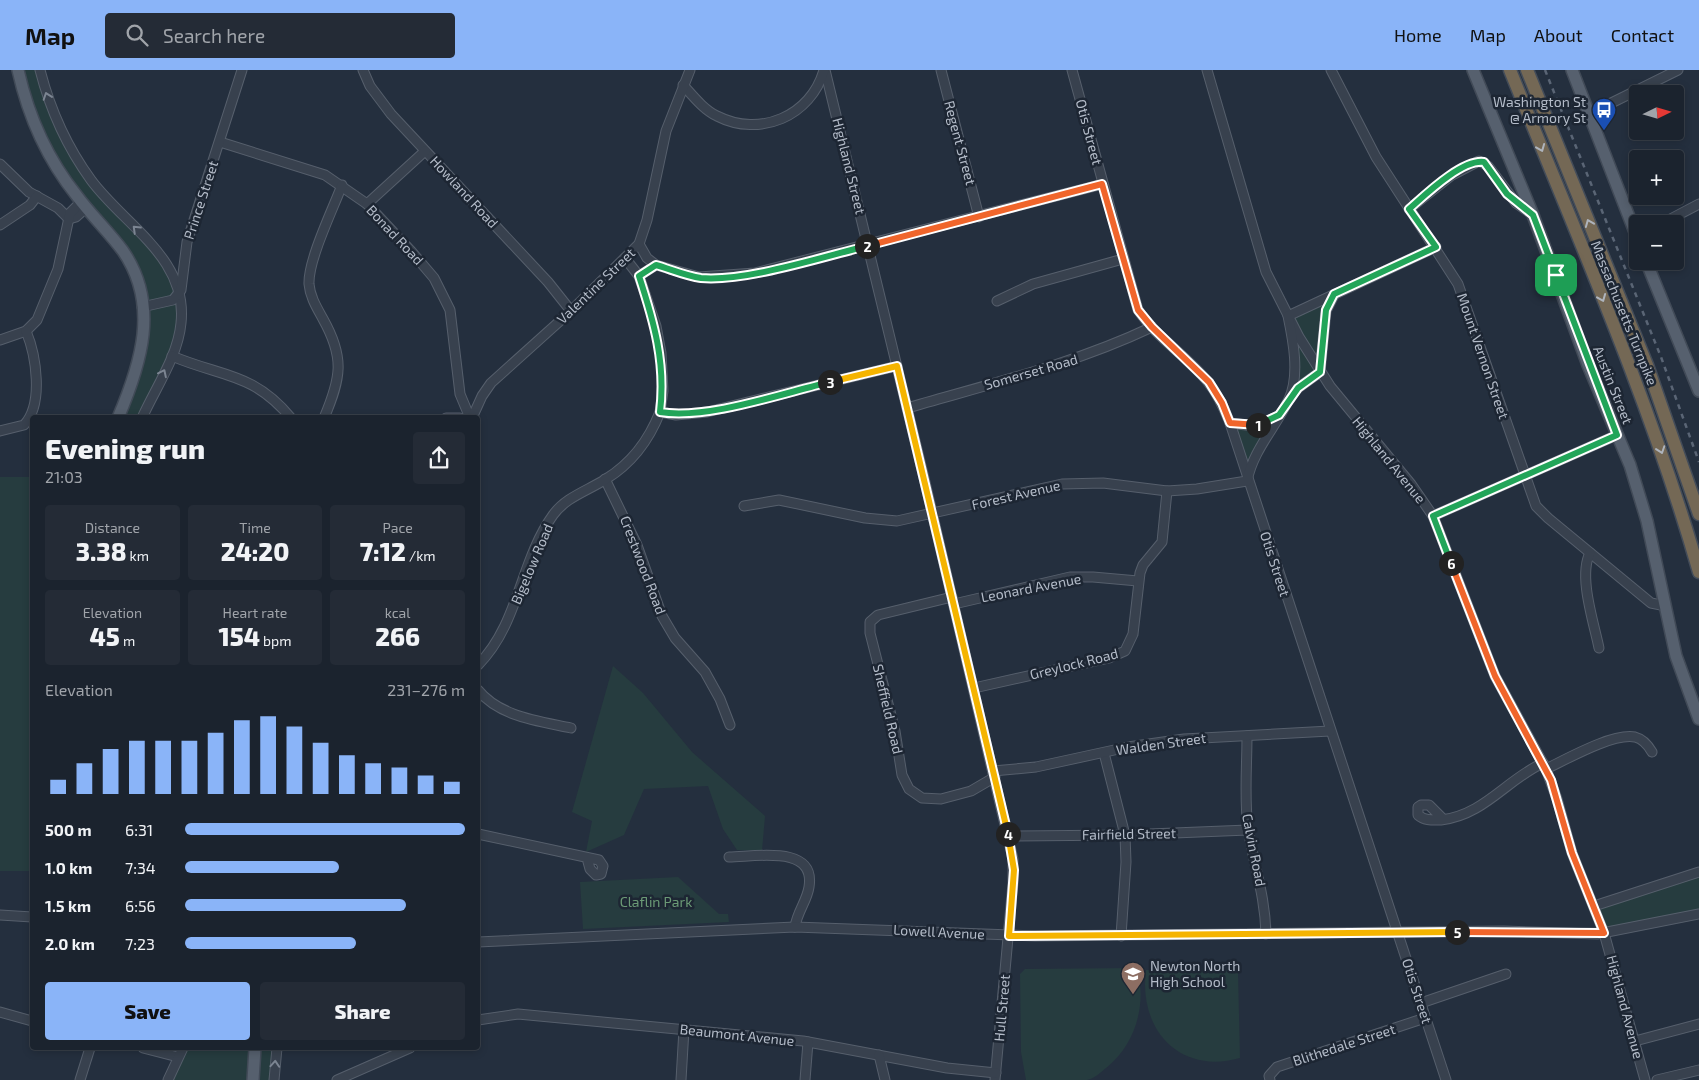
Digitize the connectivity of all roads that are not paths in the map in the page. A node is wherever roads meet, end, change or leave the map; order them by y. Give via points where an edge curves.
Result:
1 (18, 70) edge
2 (40, 70) edge
3 (242, 70) edge
4 (363, 70) edge
5 (690, 70) edge
6 (825, 70) edge
7 (941, 70) edge
8 (1072, 70) edge
9 (1207, 70) edge
10 (1331, 70) edge
11 (1473, 70) edge
12 (1510, 70) edge
13 (1527, 70) edge
14 (1572, 70) edge
15 (1678, 70) edge
16 (683, 85) junction
17 (1589, 114) junction
18 (220, 142) junction
19 (425, 151) junction
20 (0, 164) edge
21 (1102, 184) junction
22 (342, 185) junction
23 (37, 196) junction
24 (367, 204) junction
25 (1699, 204) edge
26 (84, 205) junction
27 (1409, 209) junction
28 (1533, 215) junction
29 (1678, 215) edge
30 (1629, 216) edge
31 (979, 217) junction
32 (69, 219) junction
33 (0, 225) edge
34 (639, 244) junction
35 (868, 246) junction
36 (1436, 247) junction
37 (625, 258) junction
38 (1123, 259) junction
39 (656, 265) junction
40 (1650, 270) edge
41 (639, 276) junction
42 (180, 294) junction
43 (1334, 294) junction
44 (997, 301) dead end
45 (142, 307) junction
46 (571, 311) junction
47 (1288, 316) junction
48 (1152, 327) junction
49 (26, 331) junction
50 (0, 340) edge
51 (172, 356) junction
52 (897, 366) junction
53 (1320, 372) junction
54 (1696, 373) edge
55 (1699, 391) edge
56 (1290, 398) junction
57 (907, 408) junction
58 (660, 412) junction
59 (119, 415) edge
60 (143, 415) edge
61 (288, 415) edge
62 (325, 415) edge
63 (470, 415) edge
64 (472, 415) edge
65 (1279, 415) junction
66 (1230, 423) junction
67 (0, 431) edge
68 (1617, 435) junction
69 (1524, 477) junction
70 (605, 479) junction
71 (1247, 481) junction
72 (1167, 491) junction
73 (744, 506) dead end
74 (1699, 514) edge
75 (933, 515) junction
76 (1433, 516) junction
77 (1590, 553) junction
78 (1699, 572) edge
79 (1138, 581) junction
80 (953, 601) junction
81 (1666, 606) junction
82 (1599, 648) dead end
83 (480, 662) edge
84 (974, 688) junction
85 (480, 692) edge
86 (1699, 719) edge
87 (730, 725) dead end
88 (571, 728) dead end
89 (1330, 731) junction
90 (1246, 736) junction
91 (1652, 752) dead end
92 (1104, 753) junction
93 (1545, 766) junction
94 (994, 774) junction
95 (1443, 820) dead end
96 (1248, 830) junction
97 (480, 834) edge
98 (1125, 835) junction
99 (1009, 836) junction
100 (729, 857) dead end
101 (587, 858) dead end
102 (1699, 872) edge
103 (1594, 906) junction
104 (1699, 914) edge
105 (0, 915) edge
106 (30, 918) edge
107 (794, 927) junction
108 (1398, 933) junction
109 (1604, 933) junction
110 (1266, 934) junction
111 (1009, 936) junction
112 (1121, 936) junction
113 (480, 942) edge
114 (1506, 974) dead end
115 (1421, 1003) junction
116 (0, 1012) edge
117 (1426, 1018) junction
118 (30, 1020) edge
119 (480, 1020) edge
120 (1699, 1024) edge
121 (684, 1029) junction
122 (1635, 1041) junction
123 (808, 1042) junction
124 (89, 1050) edge
125 (151, 1050) edge
126 (182, 1050) edge
127 (255, 1050) edge
128 (276, 1050) edge
129 (405, 1050) edge
130 (879, 1055) junction
131 (178, 1057) junction
132 (1699, 1070) edge
133 (996, 1076) edge
134 (80, 1080) edge
135 (168, 1080) edge
136 (253, 1080) edge
137 (274, 1080) edge
138 (336, 1080) edge
139 (681, 1080) edge
140 (805, 1080) edge
141 (885, 1080) edge
142 (1270, 1080) edge
143 (1446, 1080) edge
144 (1645, 1080) edge
145 (1657, 1080) edge

1 - 26 main road via 39,133 55,165
42 -> 2 street via 165,259 105,197 78,160 55,117
3 - 18 street, Prince Street
4 - 19 street, Howland Road via 378,98
5 - 16 street, Valentine Street
6 - 16 street via 816,91 798,110 786,118 758,125 744,125 716,116
6 - 35 street, Highland Street
7 - 31 street, Regent Street
8 - 21 street, Otis Street
9 - 47 street, Highland Avenue via 1261,258
10 - 27 street, Mount Vernon Street via 1376,157
11 - 28 main road, Austin Street
12 -> 78 highway, Massachusetts Turnpike via 1645,405
74 -> 13 highway, Massachusetts Turnpike via 1650,374
14 - 17 main road
15 - 17 street
16 - 34 street, Valentine Street via 661,149
17 - 30 main road
18 - 22 street, Bonad Road via 325,175
18 - 42 street, Prince Street via 187,242
19 - 24 street
19 - 46 street, Howland Road via 548,282
20 - 23 street
21 - 31 street
21 - 38 street, Otis Street
22 - 24 street, Bonad Road
22 - 62 street via 310,275 311,293 338,355 338,381
23 - 32 street via 58,208
23 - 33 street via 30,205
24 - 63 street, Bonad Road via 434,278 443,294 450,310 460,394
25 - 29 street
26 - 32 street via 76,217
26 - 45 main road via 129,260
27 - 28 street via 1452,175 1479,162 1488,166 1516,203
27 - 36 street, Mount Vernon Street
28 - 68 main road, Austin Street
31 - 35 street
32 - 49 street via 56,275 41,314
34 - 37 street, Valentine Street
34 - 39 street via 647,258
35 - 39 street via 729,277 700,278
35 - 52 street, Highland Street
36 - 43 street
36 - 69 street, Mount Vernon Street via 1463,296
37 - 41 street
37 - 46 street, Valentine Street
38 - 44 street via 1033,284
38 - 48 street, Otis Street via 1138,310
39 - 41 street
40 - 54 main road
41 - 58 street via 656,326 661,353
42 - 45 street via 168,302
42 - 51 street via 181,323
43 - 47 street
43 - 53 street via 1326,310
45 - 59 main road via 144,335 140,361
46 - 64 street, Valentine Street via 491,383
47 - 53 street, Highland Avenue
47 - 56 street via 1294,355
48 - 57 street, Somerset Road via 1077,358
48 - 66 street, Otis Street via 1209,382
49 - 50 street
49 - 67 street via 36,369 32,410 24,425
60 -> 51 street
51 - 61 street via 252,383 266,392
52 - 57 street, Highland Street
52 - 58 street via 707,412 676,415
53 - 56 street
53 - 76 street, Highland Avenue
54 - 55 main road
56 - 65 street
57 - 75 street, Highland Street
58 - 70 street, Bigelow Road via 642,447 626,465
65 - 66 street via 1254,426
65 - 71 street via 1253,459
66 - 71 street, Otis Street
68 - 69 street
68 - 81 main road, Austin Street via 1647,520
69 - 76 street
69 - 77 street, Mount Vernon Street via 1541,512
70 - 83 street, Bigelow Road via 569,499 554,514 538,544 503,631
70 - 87 street, Crestwood Road via 637,545 662,616 705,672
71 - 72 street, Forest Avenue
71 - 89 street, Otis Street
72 - 75 street, Forest Avenue via 1103,483 1062,484 1030,489
72 - 79 street, Greylock Road via 1162,542 1143,565
73 - 75 street, Forest Avenue via 779,500 882,521
75 - 80 street, Highland Street
76 - 93 street, Highland Avenue via 1495,676
77 - 81 street, Mount Vernon Street via 1651,603
77 - 82 street via 1586,560 1586,579
79 - 80 street, Leonard Avenue via 1070,577
79 - 84 street, Greylock Road via 1133,634 1125,651
80 - 84 street, Highland Street
80 - 94 street, Sheffield Road via 878,615 870,622 902,775 914,794 931,799 964,794
81 - 86 main road, Austin Street via 1681,674
84 - 94 street, Highland Street
85 - 88 street via 488,701 515,715
89 - 90 street, Walden Street
89 - 108 street, Otis Street
90 - 92 street, Walden Street via 1184,739
90 - 96 street, Calvin Road
91 - 93 street via 1644,741 1628,737
92 - 94 street, Walden Street
92 - 98 street
93 - 95 street via 1528,771 1482,806
93 - 103 street, Highland Avenue via 1572,853
94 - 99 street, Highland Street
96 - 98 street, Fairfield Street
96 - 110 street, Calvin Road via 1265,901
97 - 101 street
98 - 99 street, Fairfield Street
98 - 112 street
99 - 111 street, Highland Street via 1014,870
100 - 107 street via 786,856 796,858 804,866 808,874 808,890
102 - 103 street
103 - 109 street, Highland Avenue
104 - 109 street, Lowell Avenue
105 - 106 street
107 - 111 street, Lowell Avenue
107 - 113 street, Lowell Avenue
108 - 109 street, Lowell Avenue
108 - 110 street, Lowell Avenue
108 - 115 street, Otis Street
109 - 122 street, Highland Avenue
110 - 112 street, Lowell Avenue
111 - 112 street, Lowell Avenue
111 - 133 street, Hull Street
114 - 115 street
115 - 117 street, Otis Street
116 - 118 street
117 - 142 street, Blithedale Street via 1276,1067 1269,1076
117 - 143 street, Otis Street
119 - 121 street, Beaumont Avenue via 518,1014
120 - 122 street
121 - 123 street, Beaumont Avenue
121 - 139 street
122 - 144 street, Highland Avenue
123 - 130 street, Beaumont Avenue
123 - 140 street
124 - 134 street
125 - 131 street
126 - 131 street
127 - 136 main road
137 -> 128 street
129 - 138 street
130 - 133 street, Beaumont Avenue
130 - 141 street
131 - 135 street
132 - 145 street

